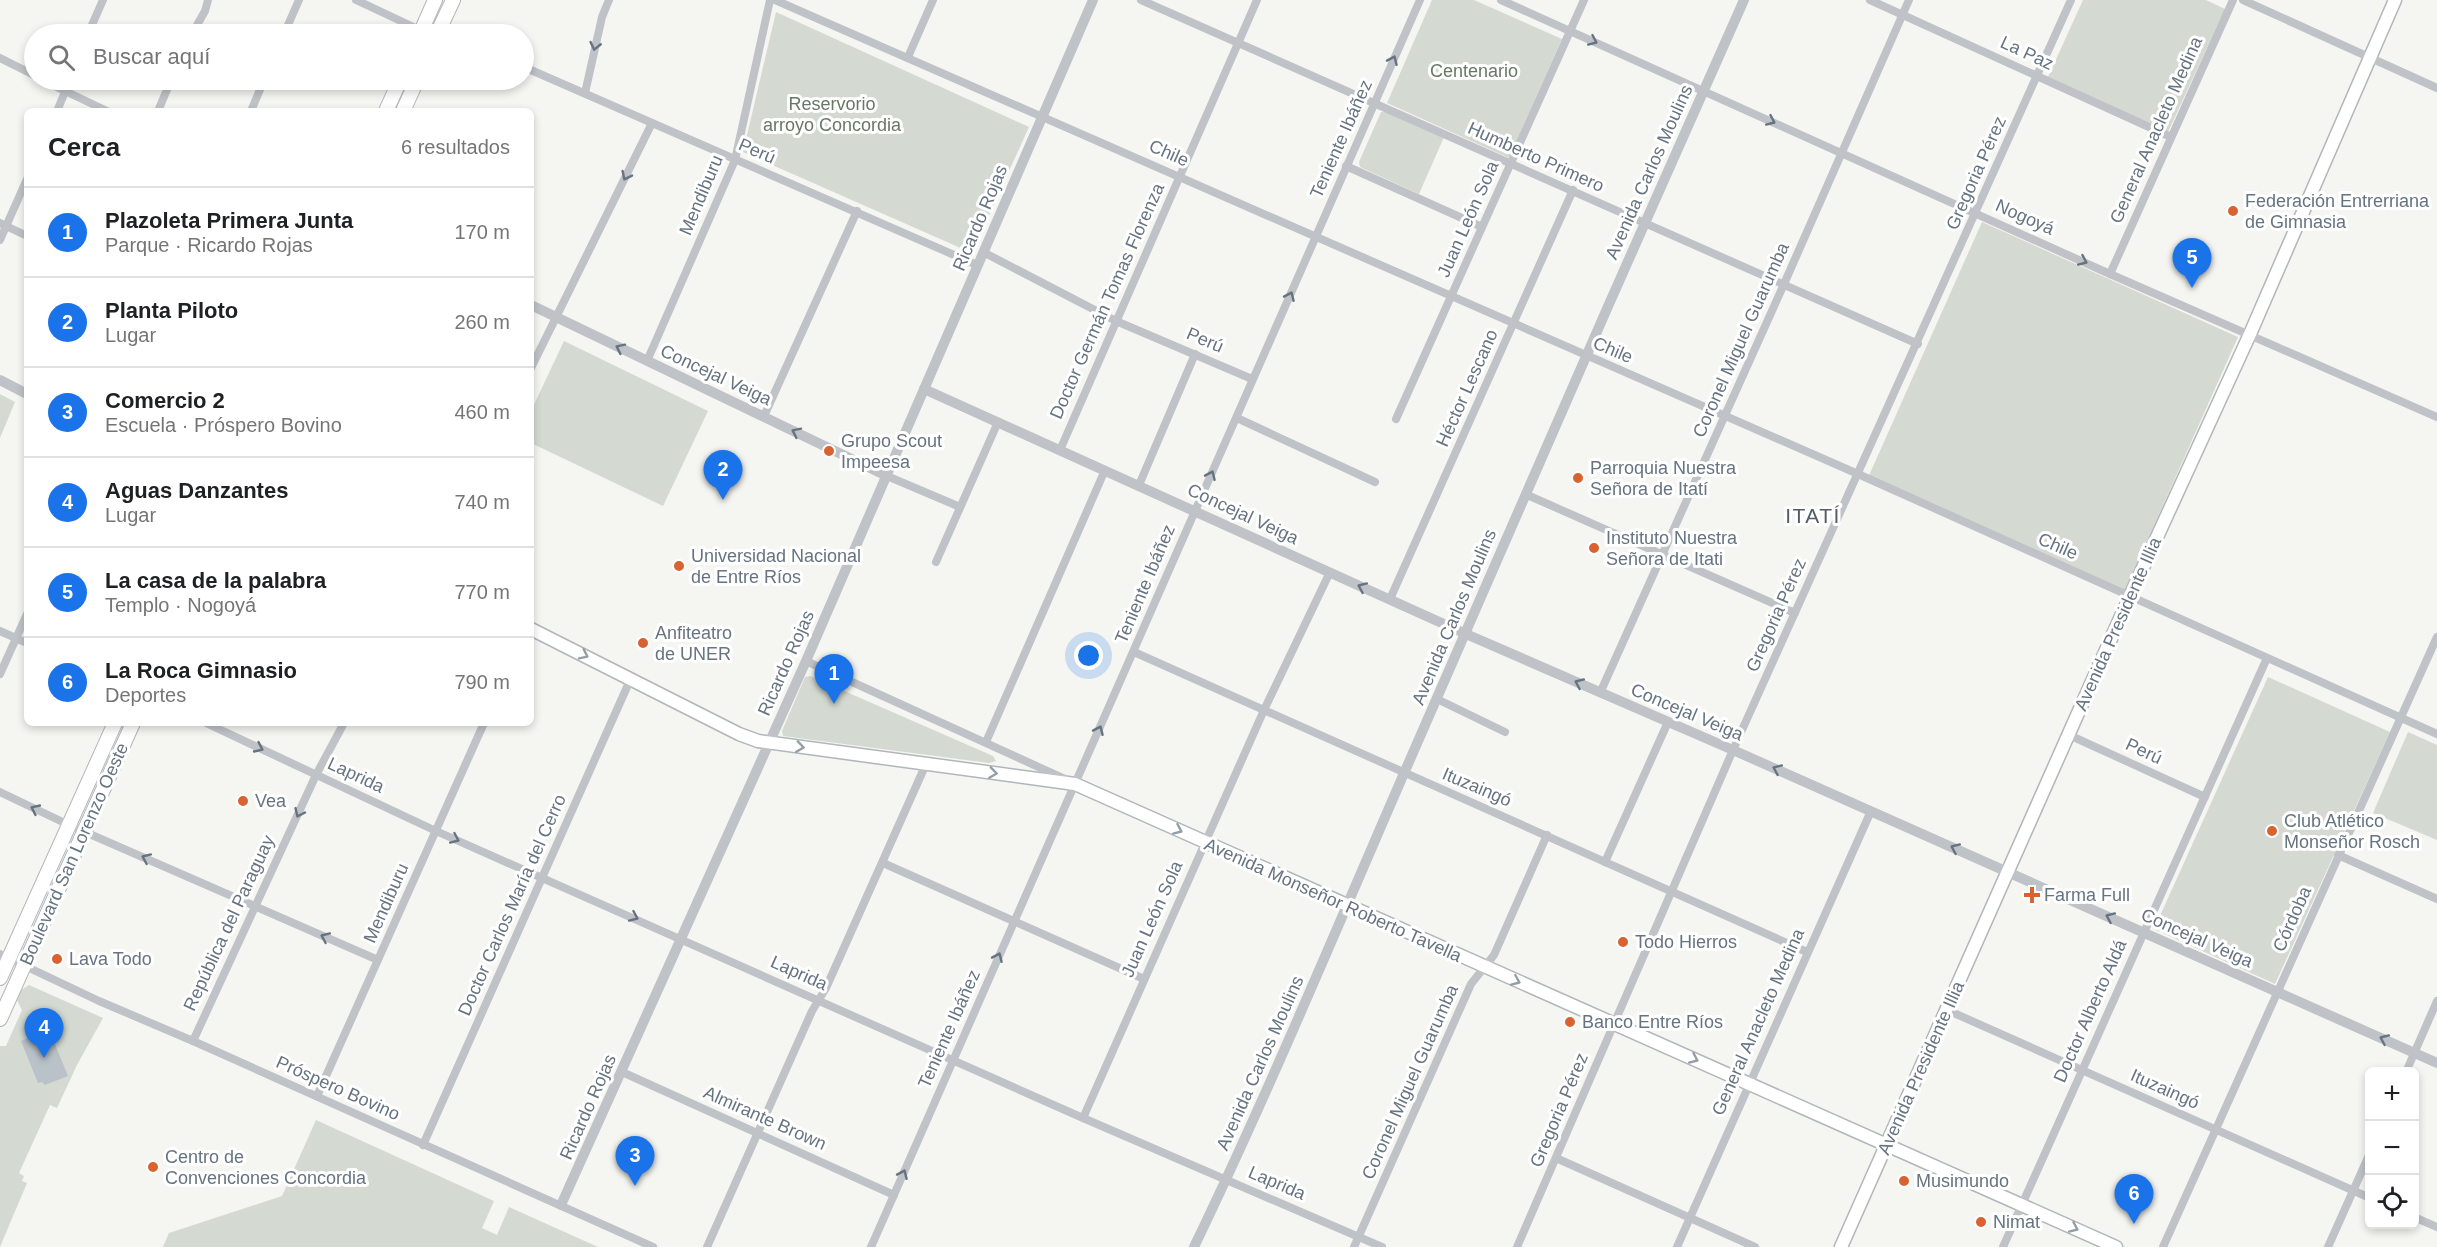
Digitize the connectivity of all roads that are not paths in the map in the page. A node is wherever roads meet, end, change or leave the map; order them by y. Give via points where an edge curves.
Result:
1 (103, 0) edge
2 (208, 0) edge
3 (299, 0) edge
4 (356, 0) edge
5 (435, 0) edge
6 (453, 0) edge
7 (609, 0) edge
8 (772, 0) edge
9 (933, 0) edge
10 (1093, 0) edge
11 (1141, 0) edge
12 (1257, 0) edge
13 (1420, 0) edge
14 (1501, 0) edge
15 (1584, 0) edge
16 (1744, 0) edge
17 (1870, 0) edge
18 (1909, 0) edge
19 (2071, 0) edge
20 (2233, 0) edge
21 (2243, 0) edge
22 (2395, 0) edge
23 (1903, 15) junction
24 (92, 24) edge
25 (198, 24) edge
26 (288, 24) edge
27 (405, 24) edge
28 (424, 24) edge
29 (445, 24) edge
30 (1570, 31) junction
31 (1238, 42) junction
32 (908, 57) junction
33 (0, 58) edge
34 (2369, 58) junction
35 (24, 70) edge
36 (534, 71) edge
37 (2037, 76) junction
38 (2437, 88) edge
39 (167, 90) edge
40 (260, 90) edge
41 (396, 90) edge
42 (412, 90) edge
43 (65, 91) joint
44 (1703, 91) junction
45 (585, 93) junction
46 (1374, 103) junction
47 (58, 108) edge
48 (101, 108) edge
49 (159, 108) edge
50 (252, 108) edge
51 (388, 108) edge
52 (404, 108) edge
53 (1042, 116) junction
54 (652, 123) junction
55 (2171, 137) junction
56 (1843, 153) junction
57 (735, 160) junction
58 (1510, 163) junction
59 (1346, 166) junction
60 (1180, 176) junction
61 (24, 185) edge
62 (1573, 190) junction
63 (858, 211) junction
64 (1976, 213) junction
65 (1644, 222) junction
66 (3, 224) edge
67 (1482, 227) junction
68 (24, 234) edge
69 (1317, 237) junction
70 (0, 240) edge
71 (983, 252) junction
72 (977, 265) junction
73 (2110, 274) junction
74 (1784, 284) junction
75 (1451, 297) junction
76 (534, 306) edge
77 (556, 317) junction
78 (1116, 321) junction
79 (1514, 324) junction
80 (2250, 334) junction
81 (1918, 344) junction
82 (1195, 354) junction
83 (1587, 356) junction
84 (647, 361) junction
85 (534, 362) edge
86 (1252, 379) junction
87 (0, 380) edge
88 (924, 389) junction
89 (24, 392) edge
90 (764, 416) junction
91 (1725, 416) junction
92 (2437, 417) edge
93 (1236, 418) junction
94 (1396, 419) dead end
95 (998, 422) junction
96 (1060, 450) junction
97 (1105, 470) junction
98 (1858, 474) junction
99 (887, 476) junction
100 (1375, 483) dead end
101 (1139, 485) junction
102 (1525, 494) junction
103 (960, 507) junction
104 (1195, 510) junction
105 (1663, 555) junction
106 (936, 562) dead end
107 (1330, 572) junction
108 (2130, 596) junction
109 (1390, 599) junction
110 (1795, 613) junction
111 (24, 621) edge
112 (534, 630) edge
113 (0, 631) edge
114 (1466, 634) junction
115 (2437, 637) edge
116 (16, 638) junction
117 (24, 642) edge
118 (1134, 652) junction
119 (2267, 658) junction
120 (806, 661) junction
121 (0, 674) edge
122 (631, 678) junction
123 (1600, 693) junction
124 (1437, 699) junction
125 (1264, 710) junction
126 (2401, 717) junction
127 (1668, 722) junction
128 (114, 726) edge
129 (132, 726) edge
130 (212, 726) edge
131 (342, 726) edge
132 (483, 726) edge
133 (1505, 732) dead end
134 (2437, 734) edge
135 (2069, 735) junction
136 (986, 742) junction
137 (769, 743) junction
138 (1733, 750) junction
139 (926, 764) junction
140 (1404, 773) junction
141 (316, 775) junction
142 (1075, 784) junction
143 (0, 792) edge
144 (2205, 796) junction
145 (1871, 811) junction
146 (69, 825) junction
147 (84, 831) junction
148 (436, 831) junction
149 (1547, 835) junction
150 (1204, 842) junction
151 (2338, 855) junction
152 (1605, 862) junction
153 (883, 863) junction
154 (2008, 872) junction
155 (542, 877) junction
156 (1672, 892) junction
157 (2437, 899) edge
158 (256, 906) junction
159 (1347, 906) junction
160 (1014, 921) junction
161 (2144, 933) junction
162 (681, 938) junction
163 (1807, 952) junction
164 (4, 956) edge
165 (378, 960) junction
166 (24, 965) junction
167 (1484, 967) junction
168 (0, 978) edge
169 (1144, 979) junction
170 (2278, 992) junction
171 (819, 1000) junction
172 (2437, 1001) edge
173 (1947, 1010) junction
174 (0, 1019) edge
175 (1614, 1024) junction
176 (193, 1041) junction
177 (2414, 1053) junction
178 (954, 1059) junction
179 (2437, 1063) edge
180 (2408, 1067) edge
181 (2081, 1070) junction
182 (622, 1072) junction
183 (1748, 1083) junction
184 (317, 1096) junction
185 (1083, 1118) junction
186 (2216, 1130) junction
187 (757, 1133) junction
188 (423, 1145) junction
189 (1886, 1145) junction
190 (1556, 1158) junction
191 (2365, 1164) edge
192 (1226, 1180) junction
193 (2352, 1191) junction
194 (894, 1195) junction
195 (2365, 1196) edge
196 (561, 1205) junction
197 (2021, 1205) junction
198 (1690, 1217) junction
199 (2419, 1219) edge
200 (2437, 1227) edge
201 (1359, 1237) junction
202 (653, 1247) edge
203 (707, 1247) edge
204 (871, 1247) edge
205 (1194, 1247) edge
206 (1354, 1247) edge
207 (1382, 1247) edge
208 (1517, 1247) edge
209 (1677, 1247) edge
210 (1755, 1247) edge
211 (1841, 1247) edge
212 (2003, 1247) edge
213 (2116, 1247) edge
214 (2163, 1247) edge
215 (2328, 1247) edge

1 - 24 street
2 - 25 street
3 - 26 street
4 - 27 street
5 - 28 main road
6 - 29 main road
7 -> 45 street
8 - 32 street, Chile
8 - 57 street, Mendiburu
9 - 32 street
10 - 53 street, Ricardo Rojas
11 - 31 street, Humberto Primero
12 - 31 street, Doctor Germán Tomas Florenza
46 -> 13 street, Teniente Ibáñez
14 - 30 street, Nogoyá
15 - 30 street, Juan León Sola
16 - 44 street, Avenida Carlos Moulins
17 - 23 street, La Paz
18 - 23 street, Coronel Miguel Guarumba
19 - 37 street, Gregoria Pérez
20 - 55 street, General Anacleto Medina
21 - 34 street
22 - 34 main road, Avenida Presidente Illia
23 - 37 street, La Paz
23 - 56 street, Coronel Miguel Guarumba
30 -> 44 street, Nogoyá
30 - 58 street, Juan León Sola
31 - 46 street, Humberto Primero
31 - 60 street, Doctor Germán Tomas Florenza
32 - 53 street, Chile
33 - 35 street
34 - 38 street
34 - 80 main road, Avenida Presidente Illia
36 - 45 street, Perú
37 - 55 street, La Paz
37 - 64 street, Gregoria Pérez
39 - 49 street
40 - 50 street
41 - 51 main road
42 - 52 main road
43 - 47 street
43 - 48 street
44 -> 56 street, Nogoyá
44 - 65 street, Avenida Carlos Moulins
45 - 54 street, Perú
46 - 58 street, Humberto Primero
46 - 59 street, Teniente Ibáñez
53 - 60 street, Chile
53 - 71 street, Ricardo Rojas
54 - 57 street, Perú
54 -> 77 street
55 - 73 street, General Anacleto Medina
56 - 64 street, Nogoyá
56 - 74 street, Coronel Miguel Guarumba
57 - 63 street, Perú
57 - 84 street, Mendiburu
58 - 62 street, Humberto Primero
58 - 67 street, Juan León Sola
59 - 67 street
59 - 69 street, Teniente Ibáñez
60 - 69 street, Chile
60 - 78 street, Doctor Germán Tomas Florenza
61 - 66 street
62 - 65 street, Humberto Primero
62 - 79 street, Héctor Lescano
63 - 72 street, Perú
63 - 90 street
64 -> 73 street, Nogoyá
64 - 81 street, Gregoria Pérez
65 - 74 street, Humberto Primero
65 - 83 street, Avenida Carlos Moulins
66 - 68 street
66 - 70 street
67 - 75 street, Juan León Sola
69 - 75 street, Chile
86 -> 69 street, Teniente Ibáñez
71 - 72 street, Ricardo Rojas
71 - 78 street, Perú
72 - 88 street, Ricardo Rojas
73 - 80 street, Nogoyá
74 - 81 street, Humberto Primero
74 - 91 street, Coronel Miguel Guarumba
75 - 79 street, Chile
75 - 94 street, Juan León Sola
76 - 77 street, Concejal Veiga
84 -> 77 street, Concejal Veiga
77 - 85 street
78 - 82 street, Perú
78 - 96 street, Doctor Germán Tomas Florenza
79 - 83 street, Chile
79 - 109 street, Héctor Lescano
80 - 92 street, Nogoyá
80 - 108 main road, Avenida Presidente Illia
81 - 98 street, Gregoria Pérez
82 - 86 street, Perú
82 - 101 street
83 - 91 street, Chile
83 - 102 street, Avenida Carlos Moulins
84 - 90 street, Concejal Veiga
86 - 93 street, Teniente Ibáñez
87 - 89 street
88 - 95 street, Concejal Veiga
88 - 99 street, Ricardo Rojas
99 -> 90 street, Concejal Veiga
91 - 98 street, Chile
91 - 105 street, Coronel Miguel Guarumba
93 - 100 street
104 -> 93 street, Teniente Ibáñez
95 - 96 street, Concejal Veiga
95 - 103 street
96 - 97 street, Concejal Veiga
97 - 101 street, Concejal Veiga
97 - 136 street
98 - 108 street, Chile
98 - 110 street, Gregoria Pérez
99 - 103 street
99 - 120 street, Ricardo Rojas
101 - 104 street, Concejal Veiga
102 - 105 street
102 - 114 street, Avenida Carlos Moulins
103 - 106 street
104 - 107 street, Concejal Veiga
104 - 118 street, Teniente Ibáñez
105 - 110 street
105 - 123 street, Coronel Miguel Guarumba
109 -> 107 street, Concejal Veiga
107 - 125 street, Juan León Sola
108 - 119 street, Chile
108 - 135 main road, Avenida Presidente Illia
109 - 114 street, Concejal Veiga
110 - 138 street, Gregoria Pérez
111 - 116 street
112 -> 122 main road, Avenida Monseñor Roberto Tavella
113 - 116 street
123 -> 114 street, Concejal Veiga
114 - 124 street, Avenida Carlos Moulins
115 - 126 street, Córdoba
116 - 117 street
116 - 121 street
118 - 125 street, Ituzaingó
142 -> 118 street, Teniente Ibáñez
119 - 126 street, Chile
119 - 144 street, Doctor Alberto Aldá
120 - 136 street
120 - 137 street, Ricardo Rojas
122 - 137 main road, Avenida Monseñor Roberto Tavella via 739,734
122 - 155 street, Doctor Carlos María del Cerro
123 - 127 street, Concejal Veiga
124 - 133 street
124 - 140 street, Avenida Carlos Moulins
125 - 140 street, Ituzaingó
125 - 150 street, Juan León Sola
126 - 134 street, Chile
126 - 151 street, Córdoba
127 - 138 street, Concejal Veiga
127 - 152 street
128 - 146 main road, Boulevard San Lorenzo Oeste
129 - 147 main road, Boulevard San Lorenzo Oeste
130 -> 141 street, Laprida
131 - 141 street, República del Paraguay
132 - 148 street, Mendiburu
135 - 144 street, Perú
135 - 154 main road, Avenida Presidente Illia
136 - 142 street
137 -> 139 main road, Avenida Monseñor Roberto Tavella
137 - 162 street, Ricardo Rojas
145 -> 138 street, Concejal Veiga
138 - 156 street, Gregoria Pérez
139 -> 142 main road, Avenida Monseñor Roberto Tavella
139 - 153 street
140 - 149 street, Ituzaingó
140 - 159 street, Avenida Carlos Moulins
141 - 148 street, Laprida
141 -> 158 street, República del Paraguay
142 -> 150 main road, Avenida Monseñor Roberto Tavella
142 - 160 street, Teniente Ibáñez
146 -> 143 street
144 - 161 street, Doctor Alberto Aldá
154 -> 145 street, Concejal Veiga
145 - 163 street, General Anacleto Medina
146 - 147 street
146 - 164 main road, Boulevard San Lorenzo Oeste
158 -> 147 street
147 - 166 main road, Boulevard San Lorenzo Oeste
148 -> 155 street, Laprida
148 - 165 street, Mendiburu
149 - 152 street, Ituzaingó
149 - 167 street, Coronel Miguel Guarumba via 1494,955
150 - 159 main road, Avenida Monseñor Roberto Tavella
150 - 169 street, Juan León Sola
151 - 157 street
151 - 170 street, Córdoba
152 - 156 street, Ituzaingó
153 - 160 street
153 - 171 street
161 -> 154 street, Concejal Veiga
154 - 173 main road, Avenida Presidente Illia
155 -> 162 street, Laprida
155 - 188 street, Doctor Carlos María del Cerro
156 - 163 street, Ituzaingó
156 - 175 street, Gregoria Pérez
165 -> 158 street
158 - 176 street, República del Paraguay
159 - 167 main road, Avenida Monseñor Roberto Tavella
159 - 192 street, Avenida Carlos Moulins
160 - 169 street
178 -> 160 street, Teniente Ibáñez
161 - 170 street, Concejal Veiga
161 - 181 street, Doctor Alberto Aldá
162 - 171 street, Laprida
162 - 182 street, Ricardo Rojas
163 - 183 street, General Anacleto Medina
164 - 166 street, Próspero Bovino
164 - 168 main road, Boulevard San Lorenzo Oeste
165 - 184 street, Mendiburu
166 - 174 main road, Boulevard San Lorenzo Oeste
166 - 176 street, Próspero Bovino
167 -> 175 main road, Avenida Monseñor Roberto Tavella
167 - 201 street, Coronel Miguel Guarumba via 1471,984
169 - 185 street, Juan León Sola
177 -> 170 street, Concejal Veiga
170 - 186 street, Córdoba
171 - 178 street, Laprida
171 - 187 street
172 - 177 street
173 - 181 street, Ituzaingó
173 - 189 main road, Avenida Presidente Illia
175 -> 183 main road, Avenida Monseñor Roberto Tavella
175 - 190 street, Gregoria Pérez
176 - 184 street, Próspero Bovino
177 - 179 street, Concejal Veiga
177 - 180 street
178 - 185 street, Laprida
194 -> 178 street, Teniente Ibáñez
181 - 186 street, Ituzaingó
181 - 197 street, Doctor Alberto Aldá
182 - 187 street, Almirante Brown
182 - 196 street, Ricardo Rojas
183 - 189 main road, Avenida Monseñor Roberto Tavella
183 - 198 street, General Anacleto Medina
184 - 188 street, Próspero Bovino
185 - 192 street, Laprida
186 - 193 street, Ituzaingó
186 - 214 street, Córdoba
187 - 194 street, Almirante Brown
187 - 203 street
188 - 196 street, Próspero Bovino
189 - 197 main road, Avenida Monseñor Roberto Tavella
189 - 211 main road, Avenida Presidente Illia
190 - 198 street
190 - 208 street, Gregoria Pérez
191 - 193 street
192 - 201 street, Laprida
192 - 205 street, Avenida Carlos Moulins
193 - 195 street, Ituzaingó
193 - 215 street
194 - 204 street, Teniente Ibáñez
196 - 202 street, Próspero Bovino
197 - 212 street, Doctor Alberto Aldá
197 -> 213 main road, Avenida Monseñor Roberto Tavella
198 - 209 street, General Anacleto Medina
198 - 210 street
199 - 200 street
201 - 206 street, Coronel Miguel Guarumba
201 - 207 street, Laprida

